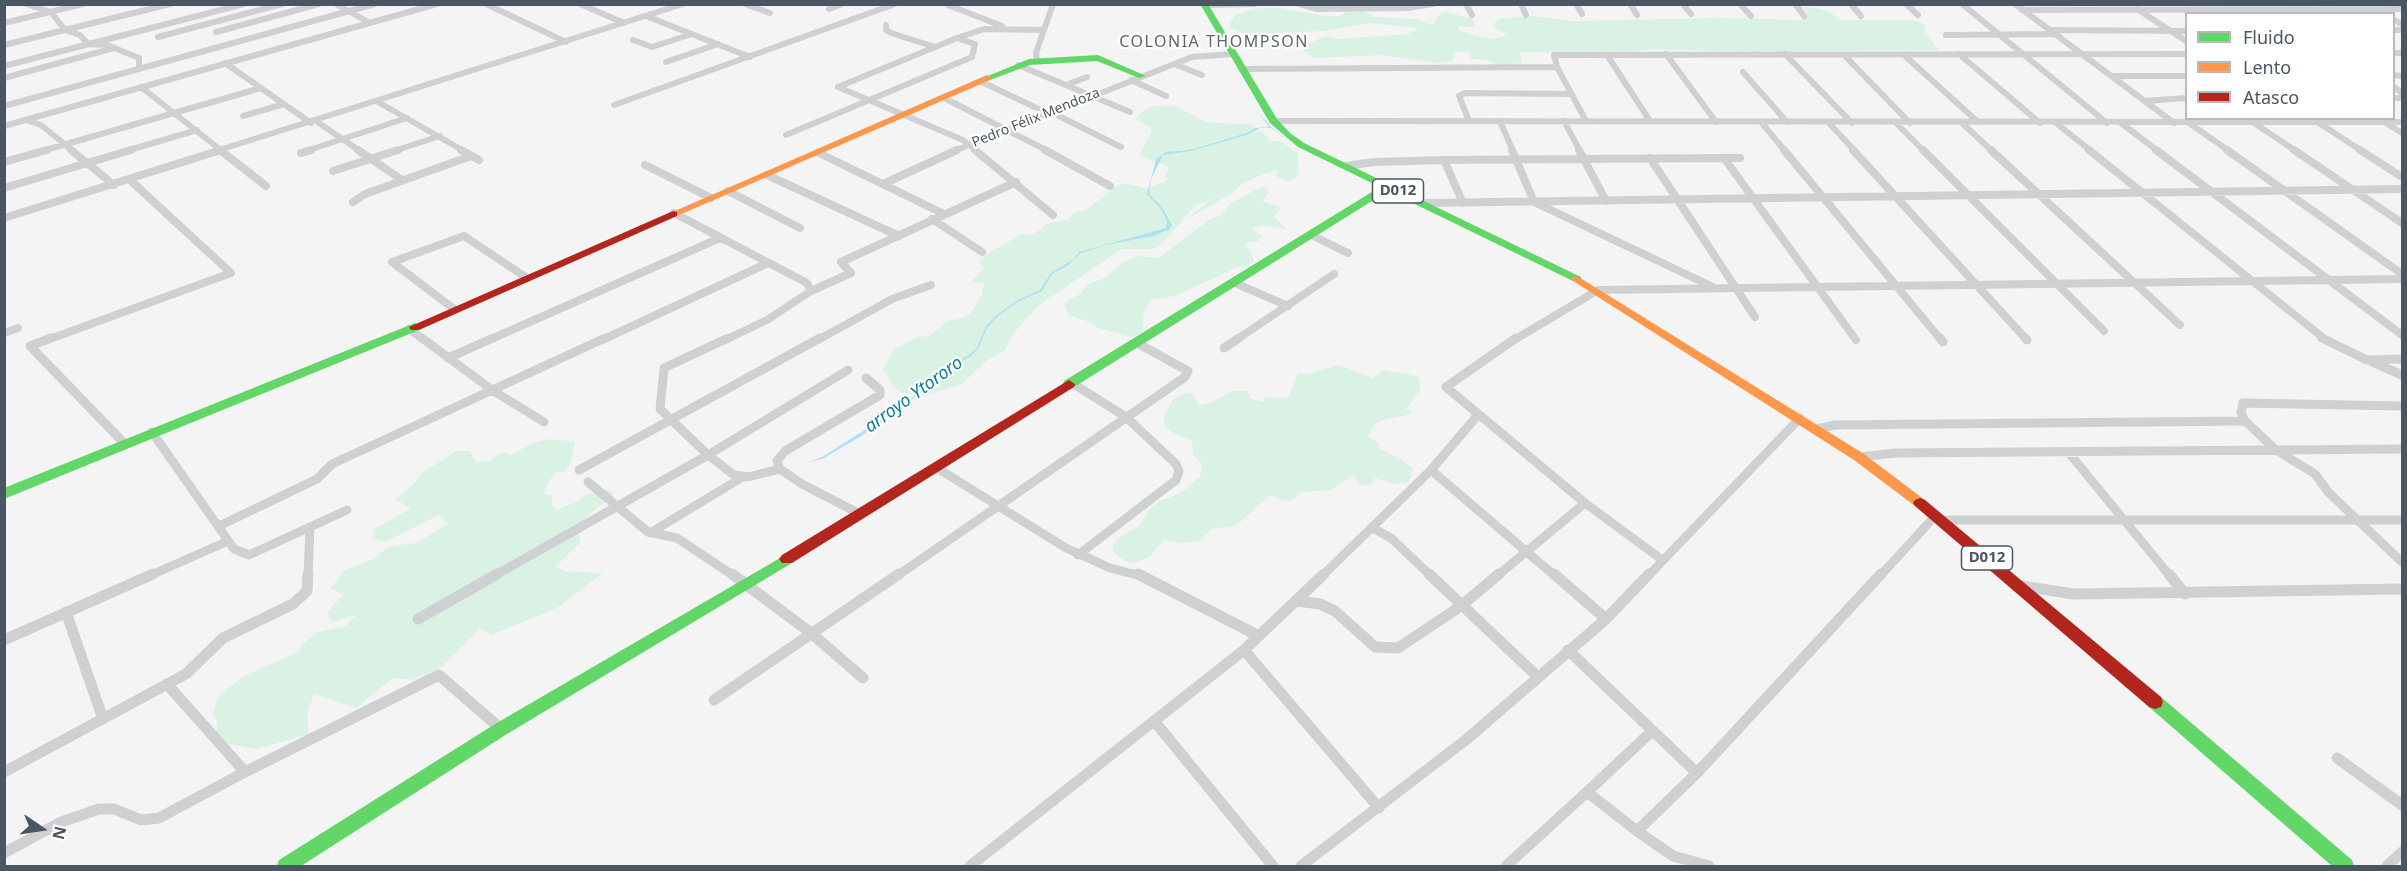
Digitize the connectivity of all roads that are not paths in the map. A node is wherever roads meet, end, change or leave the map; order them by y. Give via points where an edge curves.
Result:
1 (26, 4) edge
2 (83, 4) edge
3 (170, 4) edge
4 (243, 4) edge
5 (249, 4) edge
6 (282, 4) edge
7 (319, 4) edge
8 (336, 4) edge
9 (375, 4) edge
10 (437, 4) edge
11 (486, 4) edge
12 (580, 4) edge
13 (683, 4) edge
14 (745, 4) edge
15 (842, 4) edge
16 (895, 4) edge
17 (1053, 4) edge
18 (1255, 4) edge
19 (1299, 4) edge
20 (1433, 4) edge
21 (1466, 4) edge
22 (1521, 4) edge
23 (1576, 4) edge
24 (1630, 4) edge
25 (1683, 4) edge
26 (1740, 4) edge
27 (1795, 4) edge
28 (1851, 4) edge
29 (1906, 4) edge
30 (1962, 4) edge
31 (2015, 4) edge
32 (2130, 4) edge
33 (2245, 4) edge
34 (2364, 4) edge
35 (948, 5) edge
36 (1204, 5) edge
37 (829, 9) dead end
38 (2138, 9) junction
39 (2254, 9) junction
40 (2372, 9) junction
41 (2403, 9) edge
42 (262, 10) junction
43 (2022, 10) junction
44 (351, 11) junction
45 (51, 12) junction
46 (2258, 12) edge
47 (2378, 12) edge
48 (770, 14) dead end
49 (1582, 14) dead end
50 (1690, 14) dead end
51 (1472, 15) dead end
52 (1526, 15) dead end
53 (1637, 15) dead end
54 (1917, 15) dead end
55 (646, 16) junction
56 (1751, 16) dead end
57 (1804, 16) dead end
58 (1861, 16) dead end
59 (4, 23) edge
60 (370, 23) junction
61 (624, 23) junction
62 (886, 25) dead end
63 (1007, 28) junction
64 (65, 30) junction
65 (1044, 30) junction
66 (2171, 31) junction
67 (2185, 31) edge
68 (216, 32) dead end
69 (2053, 32) junction
70 (692, 34) junction
71 (1946, 35) dead end
72 (2000, 35) junction
73 (158, 37) dead end
74 (957, 38) junction
75 (633, 40) dead end
76 (2185, 40) edge
77 (566, 42) junction
78 (88, 44) junction
79 (718, 44) junction
80 (4, 45) edge
81 (935, 47) junction
82 (114, 48) junction
83 (1232, 54) junction
84 (1666, 54) junction
85 (1785, 54) junction
86 (1959, 54) junction
87 (2023, 54) junction
88 (2083, 54) junction
89 (2185, 54) edge
90 (1607, 55) junction
91 (1844, 55) junction
92 (1904, 55) junction
93 (750, 57) junction
94 (1037, 61) junction
95 (666, 62) dead end
96 (225, 63) junction
97 (1174, 64) junction
98 (1018, 65) junction
99 (4, 66) edge
100 (1557, 67) junction
101 (139, 69) junction
102 (1241, 69) junction
103 (1743, 72) dead end
104 (1202, 75) dead end
105 (2113, 76) junction
106 (2185, 76) edge
107 (1087, 77) dead end
108 (4, 78) edge
109 (1136, 78) junction
110 (982, 82) junction
111 (1066, 85) junction
112 (141, 87) junction
113 (261, 88) junction
114 (1571, 94) junction
115 (1091, 96) junction
116 (1166, 96) dead end
117 (2138, 96) junction
118 (2185, 98) edge
119 (946, 99) junction
120 (2157, 99) junction
121 (869, 100) junction
122 (2145, 101) junction
123 (378, 102) junction
124 (284, 104) junction
125 (614, 105) dead end
126 (4, 106) edge
127 (1049, 112) junction
128 (1130, 112) dead end
129 (174, 113) junction
130 (907, 114) junction
131 (243, 116) dead end
132 (407, 118) junction
133 (1714, 119) junction
134 (26, 120) junction
135 (1273, 121) junction
136 (1469, 121) junction
137 (1500, 121) junction
138 (1564, 121) junction
139 (2316, 121) edge
140 (314, 122) junction
141 (1586, 122) junction
142 (1650, 122) junction
143 (1761, 122) junction
144 (1962, 122) junction
145 (1977, 122) junction
146 (2384, 122) junction
147 (2403, 122) edge
148 (1787, 123) junction
149 (1829, 123) junction
150 (1852, 123) junction
151 (1896, 123) junction
152 (1910, 123) junction
153 (2040, 123) junction
154 (2056, 123) junction
155 (2107, 123) junction
156 (2121, 123) junction
157 (2174, 123) junction
158 (2189, 123) junction
159 (2254, 123) junction
160 (4, 126) edge
161 (1008, 129) junction
162 (197, 130) junction
163 (2403, 134) edge
164 (786, 135) dead end
165 (440, 136) junction
166 (342, 139) junction
167 (65, 145) junction
168 (968, 145) junction
169 (1121, 147) dead end
170 (223, 151) junction
171 (302, 153) dead end
172 (819, 153) junction
173 (471, 156) junction
174 (1650, 158) junction
175 (1724, 158) junction
176 (1740, 158) dead end
177 (371, 159) junction
178 (1517, 159) junction
179 (1583, 159) junction
180 (478, 160) dead end
181 (1444, 160) junction
182 (4, 162) edge
183 (87, 163) junction
184 (645, 165) dead end
185 (1346, 166) junction
186 (333, 171) dead end
187 (767, 175) junction
188 (2403, 177) edge
189 (130, 180) junction
190 (402, 180) junction
191 (1016, 182) junction
192 (884, 184) junction
193 (114, 185) junction
194 (266, 186) dead end
195 (1110, 186) dead end
196 (1388, 187) junction
197 (4, 188) edge
198 (2403, 189) edge
199 (728, 190) junction
200 (2281, 190) junction
201 (2351, 190) junction
202 (2211, 191) junction
203 (2140, 193) junction
204 (2038, 195) junction
205 (1968, 196) junction
206 (1895, 197) junction
207 (711, 198) junction
208 (1823, 198) junction
209 (1753, 199) junction
210 (1678, 200) junction
211 (1606, 201) junction
212 (353, 202) dead end
213 (1534, 202) junction
214 (1423, 203) junction
215 (1463, 203) junction
216 (674, 213) junction
217 (944, 214) junction
218 (1053, 215) dead end
219 (4, 218) edge
220 (932, 219) junction
221 (2403, 223) edge
222 (800, 228) dead end
223 (899, 236) junction
224 (1311, 236) junction
225 (720, 238) junction
226 (981, 252) dead end
227 (1348, 253) dead end
228 (768, 263) junction
229 (1334, 274) dead end
230 (2403, 277) edge
231 (527, 278) junction
232 (2249, 280) junction
233 (2328, 280) junction
234 (2136, 282) junction
235 (1235, 283) junction
236 (1976, 284) junction
237 (2057, 284) junction
238 (931, 285) dead end
239 (1897, 285) junction
240 (1815, 286) junction
241 (1713, 287) junction
242 (1735, 287) junction
243 (1598, 290) junction
244 (812, 291) junction
245 (1288, 306) junction
246 (454, 309) junction
247 (1755, 317) dead end
248 (2180, 325) dead end
249 (18, 328) dead end
250 (409, 329) junction
251 (2104, 331) dead end
252 (4, 333) edge
253 (2403, 335) edge
254 (1856, 340) dead end
255 (2027, 340) dead end
256 (1944, 342) dead end
257 (1137, 343) junction
258 (1224, 348) dead end
259 (448, 358) junction
260 (2403, 359) edge
261 (2367, 360) junction
262 (848, 370) dead end
263 (2403, 375) edge
264 (866, 378) dead end
265 (1072, 383) junction
266 (492, 390) junction
267 (2403, 406) edge
268 (1477, 416) junction
269 (1126, 417) junction
270 (1800, 418) junction
271 (670, 420) junction
272 (2245, 421) junction
273 (544, 422) dead end
274 (1817, 429) junction
275 (152, 432) junction
276 (123, 443) junction
277 (2403, 449) edge
278 (2276, 450) junction
279 (2069, 453) junction
280 (708, 455) junction
281 (1859, 457) junction
282 (937, 468) junction
283 (780, 469) junction
284 (579, 470) dead end
285 (1431, 470) junction
286 (741, 478) junction
287 (588, 482) dead end
288 (4, 494) edge
289 (1585, 503) junction
290 (1001, 506) junction
291 (618, 507) junction
292 (347, 510) dead end
293 (860, 514) junction
294 (1940, 518) junction
295 (2358, 520) junction
296 (2403, 520) edge
297 (2124, 522) junction
298 (219, 526) junction
299 (310, 527) junction
300 (1373, 528) junction
301 (650, 533) junction
302 (228, 541) junction
303 (1526, 551) junction
304 (1078, 555) junction
305 (1661, 559) junction
306 (2403, 562) edge
307 (746, 584) junction
308 (2019, 586) junction
309 (2403, 589) edge
310 (2185, 594) junction
311 (1297, 601) junction
312 (1461, 606) junction
313 (66, 612) junction
314 (418, 619) dead end
315 (1606, 619) junction
316 (811, 633) junction
317 (1258, 636) junction
318 (4, 640) edge
319 (1244, 650) junction
320 (1568, 650) junction
321 (1537, 675) junction
322 (862, 678) dead end
323 (167, 684) junction
324 (714, 700) dead end
325 (103, 719) junction
326 (1155, 722) junction
327 (501, 729) junction
328 (1651, 732) junction
329 (2337, 759) dead end
330 (4, 772) edge
331 (246, 772) junction
332 (1697, 773) junction
333 (1587, 792) junction
334 (2403, 805) edge
335 (1379, 808) junction
336 (1637, 831) junction
337 (2403, 852) edge
338 (4, 854) edge
339 (286, 867) edge
340 (970, 867) edge
341 (1273, 867) edge
342 (1301, 867) edge
343 (1506, 867) edge
344 (1709, 867) edge
345 (2345, 867) edge
346 (2387, 867) edge

1 - 45 street
2 - 45 street
3 - 64 street
4 - 78 street
5 - 42 street
6 - 42 street
7 - 68 street
8 - 44 street
9 - 44 street
10 - 60 street
11 - 77 street
12 - 61 street
13 - 55 street
14 - 48 street
15 - 37 street
16 - 93 street
17 - 65 street
18 - 36 street
19 - 20 street via 1317,9
21 - 51 street
22 - 52 street
23 - 49 street
24 - 53 street
25 - 50 street
26 - 56 street
27 - 57 street
28 - 58 street
29 - 54 street
30 - 72 street
31 - 43 street
32 - 38 street
33 - 39 street
34 - 40 street
35 - 63 street
36 - 83 street, D012
38 - 39 street
38 - 43 street
38 - 66 street
39 - 40 street
39 - 46 street
40 - 41 street
40 - 47 street
42 - 73 street
43 - 69 street
44 - 60 street
44 - 101 street
45 - 59 street
45 - 64 street
55 - 61 street
55 - 70 street
60 - 96 street
61 - 77 street
62 - 81 street via 888,31
63 - 65 street
63 - 74 street via 984,29
64 - 78 street via 80,35
64 - 80 street
65 - 94 street
66 - 67 street
66 - 69 street
66 - 76 street
69 - 72 street
69 - 88 street
70 - 75 street via 652,47
70 - 79 street
71 - 72 street
72 - 87 street
74 - 81 street
74 - 121 street via 975,44 972,57
77 - 123 street
78 - 82 street
78 - 99 street
79 - 93 street
79 - 95 street
81 - 121 street via 838,87
82 - 101 street via 139,58
82 - 108 street
83 - 97 street, Pedro Félix Mendoza via 1192,57
83 - 102 street, D012
84 - 85 street
84 - 90 street
84 - 133 street
85 - 91 street
85 - 150 street
86 - 87 street
86 - 92 street
86 - 153 street
87 - 88 street
87 - 155 street
88 - 89 street
88 - 105 street
90 - 100 street via 1554,56
90 - 142 street
91 - 92 street
91 - 152 street
92 - 145 street
93 - 125 street
94 - 98 street
94 - 109 street via 1098,58
96 - 112 street
96 - 113 street
97 - 104 street
97 - 109 street, Pedro Félix Mendoza
98 - 110 street
98 - 111 street
100 - 102 street
100 - 114 street
101 - 126 street
102 - 135 street, D012
103 - 148 street
105 - 106 street
105 - 117 street
107 - 111 street
109 - 115 street, Pedro Félix Mendoza
109 - 116 street
110 - 119 street
110 - 127 street
111 - 115 street
112 - 129 street
112 - 134 street
113 - 124 street
113 - 129 street
114 - 136 street via 1465,93 1459,96
114 - 141 street
115 - 127 street, Pedro Félix Mendoza
115 - 128 street
117 - 120 street
117 - 122 street
118 - 120 street
119 - 130 street
119 - 161 street
120 - 122 street
121 - 130 street
121 - 164 street
122 - 157 street
123 - 132 street
123 - 140 street
124 - 131 street
124 - 140 street
127 - 161 street, Pedro Félix Mendoza
127 - 169 street
129 - 162 street
129 - 167 street
130 - 168 street
130 - 172 street
132 - 165 street
132 - 166 street
133 - 142 street
133 - 143 street
134 - 160 street
134 - 167 street via 41,125
135 - 136 street
135 - 185 street, D012 via 1301,145
136 - 137 street
137 - 138 street
137 - 178 street
138 - 141 street
138 - 179 street
139 - 146 street
139 - 159 street
139 - 188 street
140 - 166 street
140 - 170 street
141 - 142 street
143 - 148 street
143 - 208 street
144 - 145 street
144 - 152 street
144 - 204 street
145 - 153 street
146 - 147 street
146 - 163 street
148 - 149 street
149 - 150 street
149 - 206 street
150 - 151 street
151 - 152 street
151 - 205 street
153 - 154 street
154 - 155 street
154 - 203 street
155 - 156 street
156 - 157 street
156 - 202 street
157 - 158 street
158 - 159 street
158 - 200 street
159 - 201 street
161 - 168 street, Pedro Félix Mendoza
161 - 195 street
162 - 170 street
162 - 183 street
165 - 173 street
165 - 177 street
166 - 171 street
166 - 177 street
167 - 182 street
167 - 183 street
168 - 191 street
168 - 192 street, Pedro Félix Mendoza
170 - 189 street
170 - 194 street
172 - 187 street
172 - 192 street
173 - 180 street
173 - 190 street
174 - 175 street
174 - 179 street
174 - 210 street
175 - 176 street
175 - 209 street
177 - 186 street
177 - 190 street
178 - 179 street
178 - 181 street
178 - 213 street
179 - 211 street
181 - 185 street
181 - 215 street
183 - 193 street
183 - 197 street
184 - 207 street
185 - 196 street, D012
187 - 199 street
187 - 223 street
189 - 193 street
189 - 276 street via 231,273 30,346
190 - 212 street
191 - 217 street
191 - 218 street
192 - 217 street
193 - 219 street
196 - 214 street, D012
196 - 224 street
198 - 201 street
199 - 207 street
199 - 222 street
200 - 201 street
200 - 202 street
200 - 230 street
201 - 221 street
202 - 203 street
202 - 233 street
203 - 204 street
203 - 232 street
204 - 205 street
204 - 234 street
205 - 206 street
205 - 237 street
206 - 208 street
206 - 236 street
207 - 216 street
208 - 209 street
208 - 239 street
209 - 210 street
209 - 240 street
210 - 211 street
210 - 242 street
211 - 213 street
213 - 215 street
213 - 241 street
214 - 215 street
214 - 243 street, D012
216 - 225 street
216 - 231 street
217 - 220 street
220 - 223 street
220 - 226 street
223 - 244 street via 841,262 851,273
224 - 227 street
224 - 235 street
225 - 228 street
225 - 259 street
228 - 244 street via 807,283
228 - 266 street
229 - 245 street
230 - 233 street
231 - 246 street
231 - 246 street via 464,236 392,262
232 - 233 street
232 - 234 street
232 - 261 street via 2318,336
233 - 253 street
234 - 237 street
234 - 248 street
235 - 245 street
235 - 257 street
236 - 237 street
236 - 239 street
236 - 255 street
237 - 251 street
238 - 271 street via 892,299
239 - 240 street
239 - 256 street
240 - 242 street
240 - 254 street
241 - 242 street
241 - 243 street
242 - 247 street
243 - 268 street via 1446,386
243 - 270 street, D012
244 - 271 street via 767,320 664,368 660,410
245 - 258 street
246 - 250 street
249 - 252 street
250 - 259 street
250 - 275 street
257 - 265 street
257 - 269 street via 1188,370 1179,382
259 - 266 street
260 - 261 street
261 - 263 street
262 - 280 street
264 - 283 street via 880,390 880,395 785,450 777,460
265 - 269 street
265 - 282 street
266 - 273 street
266 - 298 street via 332,465 317,479
267 - 272 street via 2243,403
268 - 285 street
268 - 289 street
269 - 290 street
269 - 304 street via 1176,464 1178,476
270 - 274 street, D012
270 - 305 street
271 - 280 street
271 - 284 street
272 - 274 street via 1835,425
272 - 278 street
274 - 281 street, D012
275 - 276 street
275 - 298 street
276 - 288 street
277 - 278 street
278 - 279 street
278 - 295 street via 2314,474
279 - 281 street via 1896,453
279 - 297 street
280 - 286 street
280 - 291 street
281 - 294 street, D012
282 - 290 street
282 - 293 street
283 - 286 street
283 - 293 street
285 - 300 street
285 - 303 street
286 - 301 street
287 - 291 street
289 - 303 street
289 - 305 street
290 - 304 street
290 - 316 street
291 - 301 street
291 - 314 street
292 - 299 street
293 - 307 street
294 - 297 street
294 - 308 street, D012
294 - 332 street
295 - 296 street
295 - 297 street
295 - 306 street
297 - 310 street
298 - 302 street
299 - 302 street via 249,555 234,549
299 - 323 street via 307,591 293,604 223,638 186,674
300 - 311 street
300 - 312 street via 1391,538
301 - 307 street via 676,538
302 - 313 street
303 - 312 street
303 - 315 street
304 - 317 street via 1135,573
305 - 315 street
307 - 316 street
307 - 327 street
308 - 310 street via 2074,594
308 - 345 street, D012
309 - 310 street
311 - 312 street via 1335,611 1375,648 1391,650 1405,645
311 - 317 street
312 - 321 street
313 - 318 street
313 - 325 street
315 - 320 street
316 - 322 street
316 - 324 street
317 - 319 street
319 - 326 street
319 - 335 street
320 - 321 street
320 - 328 street
321 - 335 street via 1467,739
323 - 325 street
323 - 331 street
325 - 330 street
326 - 340 street
326 - 341 street
327 - 331 street via 439,675
327 - 339 street
328 - 332 street
328 - 333 street
329 - 334 street
331 - 338 street via 159,818 141,820 114,809 99,809 61,822
332 - 336 street
333 - 336 street
333 - 343 street
335 - 342 street
336 - 344 street via 1673,856
337 - 346 street

